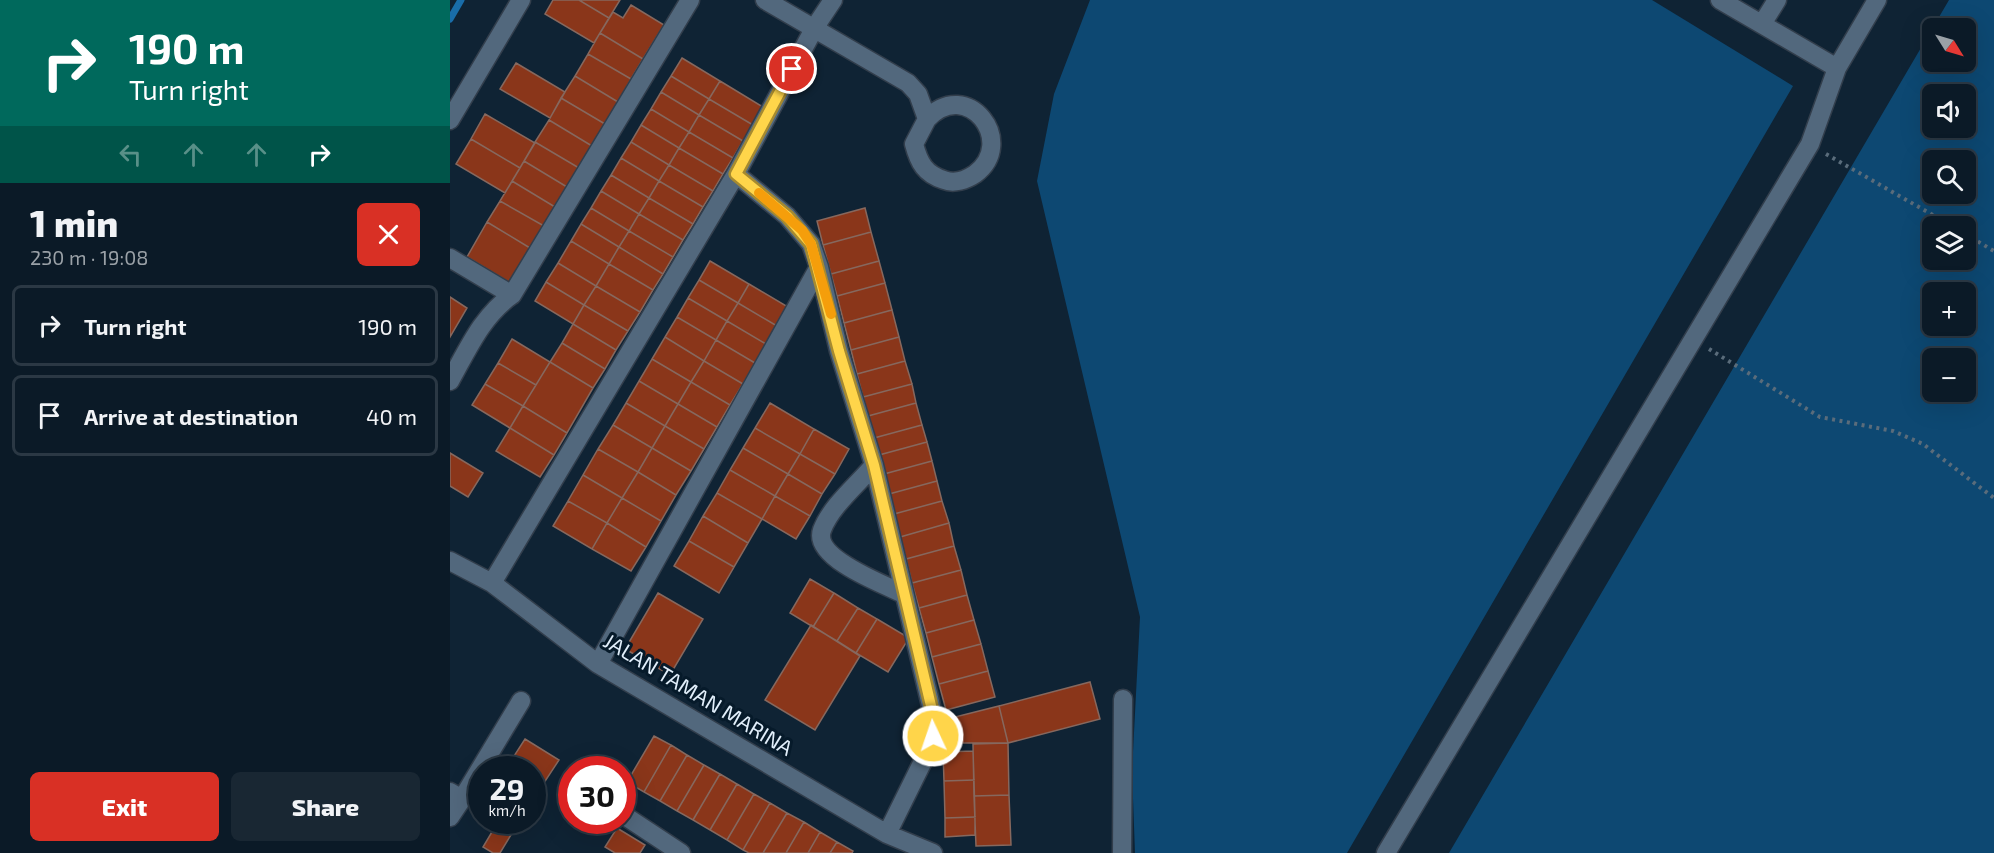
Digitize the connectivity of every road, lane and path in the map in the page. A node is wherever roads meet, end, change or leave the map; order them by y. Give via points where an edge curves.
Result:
1 (521, 0) edge
2 (690, 0) edge
3 (765, 0) edge
4 (833, 0) edge
5 (1720, 0) edge
6 (1777, 0) edge
7 (1878, 0) edge
8 (1762, 24) junction
9 (815, 27) junction
10 (1837, 68) junction
11 (927, 119) junction
12 (450, 120) edge
13 (1810, 144) junction
14 (736, 174) junction
15 (1935, 216) edge
16 (1976, 240) edge
17 (1994, 251) edge
18 (450, 258) edge
19 (819, 267) junction
20 (512, 295) junction
21 (1693, 340) junction
22 (450, 381) edge
23 (874, 465) junction
24 (1994, 498) edge
25 (450, 561) edge
26 (492, 584) junction
27 (904, 594) junction
28 (598, 664) junction
29 (1123, 699) dead end
30 (521, 701) dead end
31 (456, 796) edge
32 (450, 817) edge
33 (636, 824) edge
34 (887, 834) junction
35 (676, 852) edge
36 (933, 853) edge
37 (1122, 853) edge
38 (1386, 853) edge

1 - 12 street
2 - 20 street
3 - 9 street
4 - 9 street
5 - 8 street
6 - 8 street
7 - 10 street
8 - 10 street
9 - 11 street via 908,83 918,94
9 - 14 street
10 - 13 street
11 - 11 street via 914,144 919,162 932,176 950,182 968,179 983,168 991,151 990,132 981,116 966,106 947,104
13 - 15 path
13 - 21 street
14 - 19 street via 802,230
14 - 26 street
16 - 17 path
18 - 20 street
19 - 23 street via 839,351
19 - 28 street
20 - 22 street via 482,323
21 - 24 path via 1820,417 1893,431 1923,444
21 - 38 street
23 - 27 street
23 - 27 street via 832,513 821,532 823,545 830,555
25 - 26 street, JALAN TAMAN MARINA
26 - 28 street, JALAN TAMAN MARINA
27 - 34 street via 932,710 933,736
28 - 34 street, JALAN TAMAN MARINA
29 - 37 street
30 - 31 street
31 - 32 street
33 - 35 street
34 - 36 street, JALAN TAMAN MARINA

